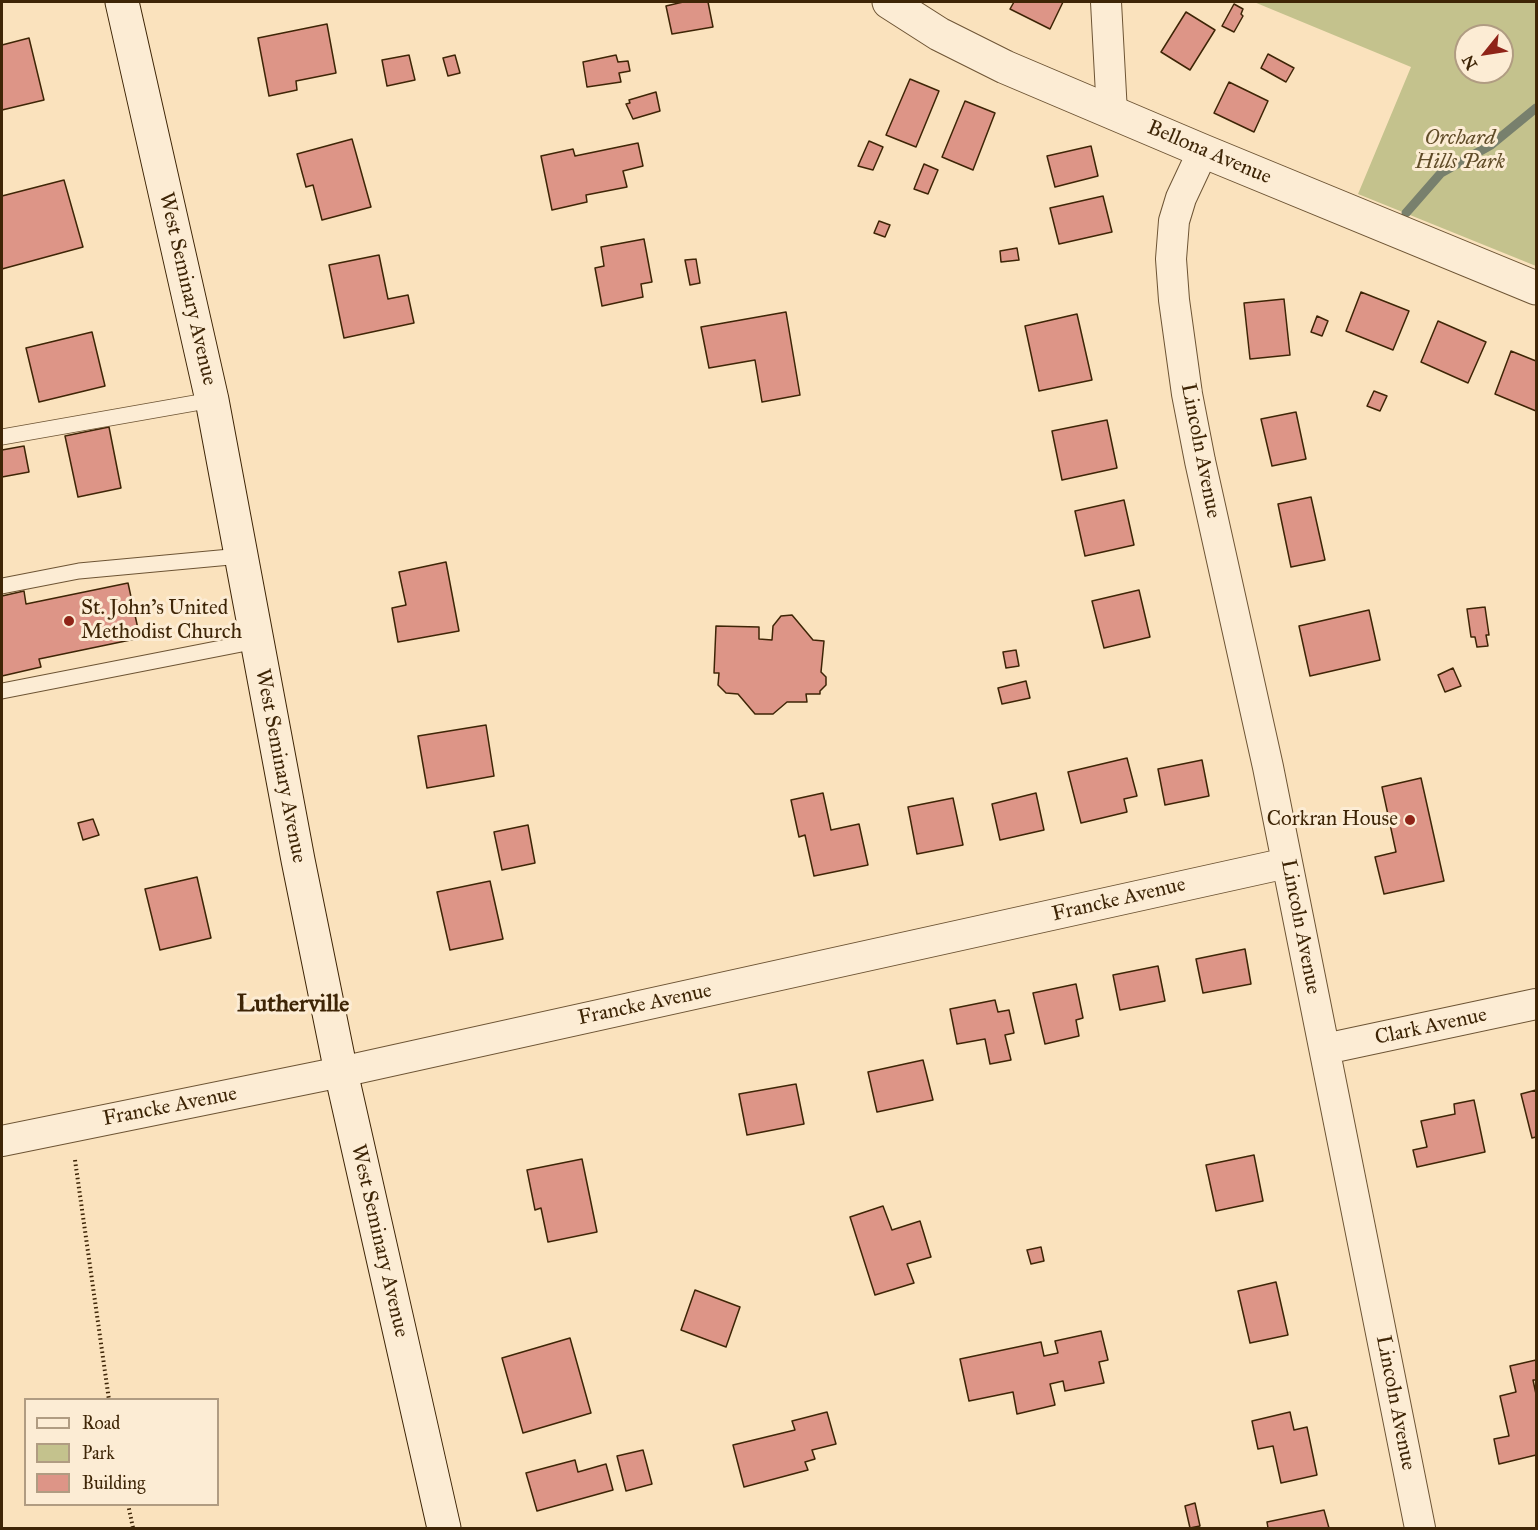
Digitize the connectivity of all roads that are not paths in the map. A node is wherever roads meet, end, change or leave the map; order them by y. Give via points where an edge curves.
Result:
1 (122, 2) edge
2 (889, 2) edge
3 (1106, 2) edge
4 (1112, 112) junction
5 (1203, 152) junction
6 (1536, 288) edge
7 (212, 400) junction
8 (2, 437) edge
9 (241, 556) junction
10 (2, 586) edge
11 (257, 641) junction
12 (2, 691) edge
13 (1287, 863) junction
14 (1536, 1004) edge
15 (1325, 1049) junction
16 (341, 1072) junction
17 (2, 1141) edge
18 (444, 1528) edge
19 (1420, 1528) edge

1 - 7 main road, West Seminary Avenue
2 - 4 main road, Bellona Avenue via 939,34 1005,67
3 - 4 street
4 - 5 main road, Bellona Avenue
5 - 6 main road, Bellona Avenue
5 - 13 street, Lincoln Avenue via 1174,221 1174,300 1200,461
7 - 8 lane
7 - 9 main road, West Seminary Avenue
9 - 10 lane via 79,571
9 - 11 main road, West Seminary Avenue
11 - 12 lane
11 - 16 main road, West Seminary Avenue
13 - 15 street, Lincoln Avenue
13 - 16 street, Francke Avenue
14 - 15 street, Clark Avenue
15 - 19 street, Lincoln Avenue
16 - 17 street, Francke Avenue
16 - 18 main road, West Seminary Avenue

